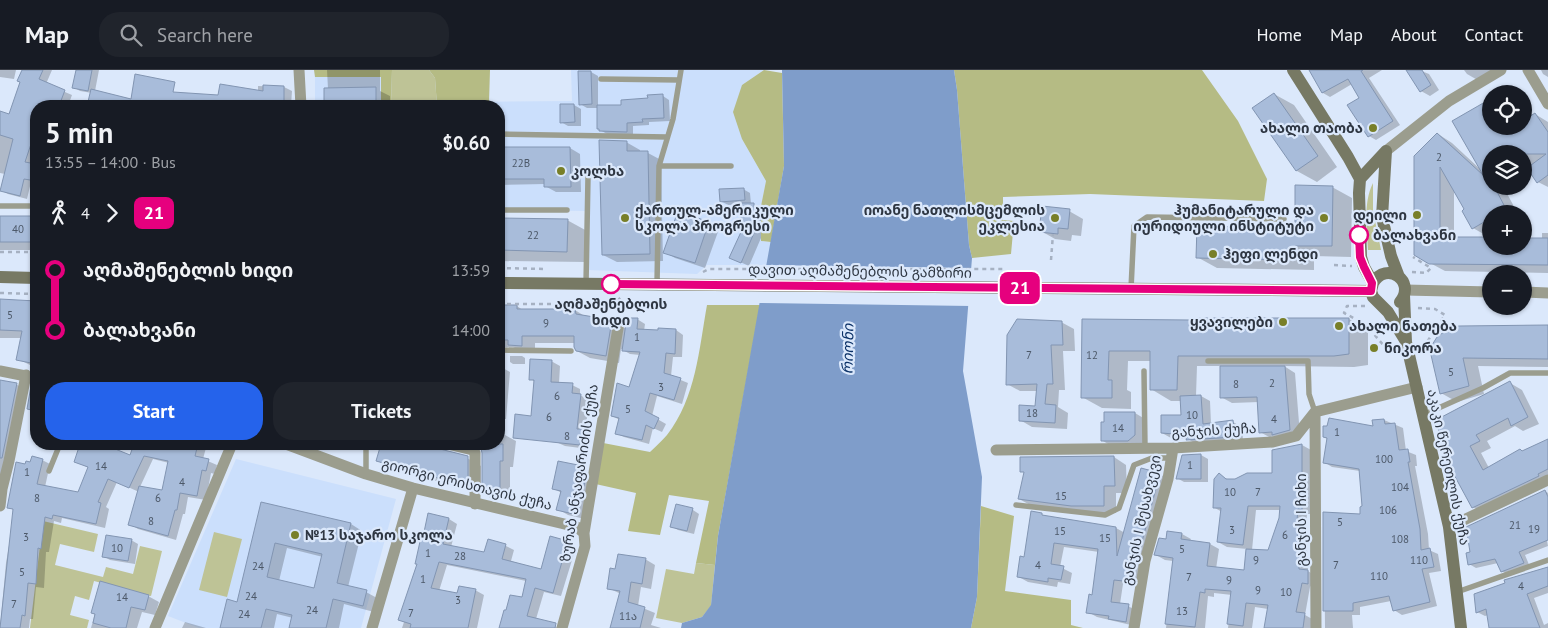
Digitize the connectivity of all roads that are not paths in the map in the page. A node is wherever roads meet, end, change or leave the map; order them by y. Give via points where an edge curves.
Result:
1 (299, 70) edge
2 (681, 70) edge
3 (1293, 70) edge
4 (1501, 70) edge
5 (1528, 70) edge
6 (601, 79) dead end
7 (679, 80) junction
8 (301, 100) edge
9 (1548, 104) edge
10 (505, 134) edge
11 (667, 137) junction
12 (1386, 151) junction
13 (660, 166) junction
14 (731, 166) dead end
15 (588, 177) dead end
16 (1360, 179) junction
17 (0, 206) edge
18 (30, 206) edge
19 (505, 210) edge
20 (567, 210) dead end
21 (1284, 219) dead end
22 (0, 277) edge
23 (1399, 277) junction
24 (30, 278) edge
25 (505, 283) edge
26 (586, 284) junction
27 (657, 284) junction
28 (1372, 287) junction
29 (1132, 289) junction
30 (1405, 292) junction
31 (1482, 292) edge
32 (1532, 292) edge
33 (1548, 293) edge
34 (1381, 305) junction
35 (619, 322) road end
36 (1406, 342) junction
37 (505, 350) edge
38 (571, 351) dead end
39 (1208, 361) dead end
40 (0, 371) edge
41 (1144, 371) dead end
42 (1548, 373) edge
43 (30, 376) edge
44 (30, 380) edge
45 (1417, 387) junction
46 (1315, 412) junction
47 (1423, 415) junction
48 (1145, 448) junction
49 (58, 450) edge
50 (229, 450) edge
51 (309, 450) edge
52 (366, 450) edge
53 (473, 450) edge
54 (996, 450) dead end
55 (1172, 453) junction
56 (50, 470) dead end
57 (366, 474) junction
58 (1548, 480) edge
59 (414, 488) junction
60 (475, 504) junction
61 (1016, 505) dead end
62 (0, 506) edge
63 (1449, 527) junction
64 (584, 533) junction
65 (1548, 560) edge
66 (1456, 592) junction
67 (155, 628) edge
68 (372, 628) edge
69 (562, 628) edge
70 (1134, 628) edge
71 (1316, 628) edge
72 (1461, 628) edge

1 - 8 street
2 - 7 lane
3 - 16 main road
4 - 12 street via 1450,101
5 - 9 street
6 - 7 lane
7 - 11 lane
10 - 11 lane
11 - 13 lane
12 - 16 main road
12 - 23 main road via 1382,217
13 - 14 lane
13 - 27 lane
15 - 26 lane
16 - 28 main road via 1360,257
17 - 18 lane
19 - 20 lane
21 - 29 lane via 1147,217 1134,226
22 - 24 main road
23 - 28 main road via 1386,273 1378,276
23 - 30 main road via 1404,282
25 - 26 main road, დავით აღმაშენებლის გამზირი
26 - 27 main road, დავით აღმაშენებლის გამზირი
27 - 29 main road, დავით აღმაშენებლის გამზირი
28 - 29 main road, დავით აღმაშენებლის გამზირი
28 - 34 main road via 1373,297
30 - 31 street
30 - 34 main road via 1397,304
30 - 36 main road, აკაკი წერეთლის ქუჩა
32 - 33 street
34 - 36 main road, აკაკი წერეთლის ქუჩა
35 - 64 street, ზურაბ ანჯაფარიძის ქუჩა
36 - 45 main road, აკაკი წერეთლის ქუჩა
37 - 38 lane
39 - 46 lane via 1308,361 1309,394
40 - 43 street
41 - 48 lane
42 - 47 lane via 1510,373
44 - 62 street
45 - 46 street
45 - 47 main road, აკაკი წერეთლის ქუჩა
46 - 55 street, განჯის ქუჩა via 1296,436 1273,442
46 - 71 street, განჯის I ჩიხი
47 - 63 main road, აკაკი წერეთლის ქუჩა
48 - 54 street, განჯის ქუჩა
48 - 55 street, განჯის ქუჩა
49 - 56 lane
50 - 67 street
51 - 57 street, გიორგი ერისთავის ქუჩა
52 - 57 lane
53 - 60 street
55 - 61 lane via 1134,465 1119,508 1105,515
55 - 70 street, განჯის I შესახვევი via 1145,561
57 - 59 street, გიორგი ერისთავის ქუჩა
58 - 63 street
59 - 60 street, გიორგი ერისთავის ქუჩა
59 - 68 street
60 - 64 street, გიორგი ერისთავის ქუჩა via 577,527
63 - 66 main road, აკაკი წერეთლის ქუჩა
64 - 69 street, ზურაბ ანჯაფარიძის ქუჩა via 585,546
65 - 66 lane
66 - 72 main road, აკაკი წერეთლის ქუჩა

